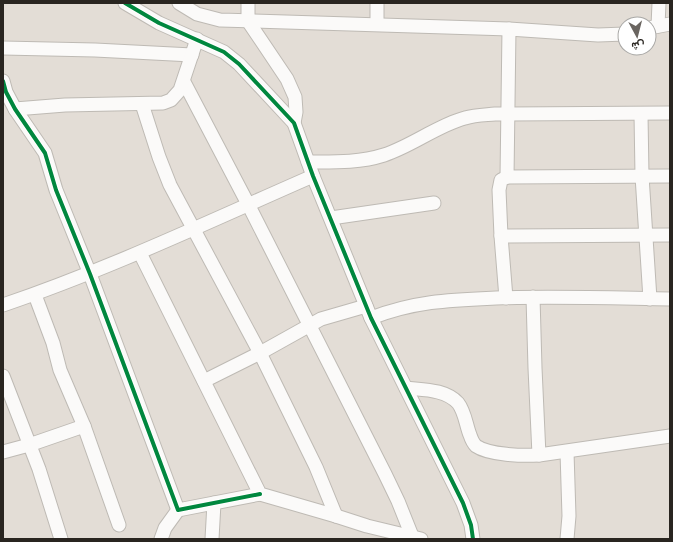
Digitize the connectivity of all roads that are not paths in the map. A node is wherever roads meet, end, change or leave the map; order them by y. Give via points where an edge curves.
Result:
1 (125, 3) edge
2 (179, 3) edge
3 (248, 3) edge
4 (377, 3) edge
5 (659, 3) edge
6 (248, 21) junction
7 (377, 24) junction
8 (659, 26) edge
9 (509, 29) junction
10 (617, 35) edge
11 (197, 40) junction
12 (3, 48) edge
13 (192, 55) junction
14 (184, 82) junction
15 (4, 89) edge
16 (142, 104) junction
17 (15, 109) junction
18 (670, 113) edge
19 (509, 114) junction
20 (640, 114) junction
21 (294, 123) junction
22 (308, 162) junction
23 (313, 176) junction
24 (642, 176) junction
25 (670, 176) edge
26 (507, 177) junction
27 (248, 204) junction
28 (434, 204) dead end
29 (331, 218) junction
30 (194, 230) junction
31 (670, 235) edge
32 (501, 236) junction
33 (646, 236) junction
34 (140, 253) junction
35 (90, 274) junction
36 (35, 295) junction
37 (534, 297) junction
38 (506, 298) junction
39 (650, 299) junction
40 (670, 299) edge
41 (3, 305) edge
42 (368, 312) junction
43 (309, 326) junction
44 (260, 353) junction
45 (3, 376) edge
46 (204, 381) junction
47 (406, 388) junction
48 (84, 426) junction
49 (670, 436) edge
50 (30, 445) junction
51 (3, 452) edge
52 (567, 452) junction
53 (539, 455) junction
54 (260, 494) junction
55 (214, 503) junction
56 (178, 510) junction
57 (336, 516) junction
58 (119, 525) dead end
59 (366, 533) edge
60 (417, 538) edge
61 (61, 539) edge
62 (162, 539) edge
63 (212, 539) edge
64 (473, 539) edge
65 (567, 539) edge

1 - 11 street via 159,23
2 - 6 street via 208,18
3 - 6 street
4 - 7 street
5 - 8 street
6 - 7 street
6 - 21 street via 287,79 295,97
7 - 9 street
9 - 10 street
9 - 19 street
11 - 13 street
11 - 21 street via 224,52 239,64
12 - 13 street
13 - 14 street
14 - 16 street via 171,100
14 - 27 street
15 - 17 street
16 - 17 street via 65,105
16 - 30 street via 170,185
17 - 35 street via 45,153 56,190
18 - 20 street
19 - 20 street
19 - 22 street via 465,118 415,142 367,160
19 - 26 street
20 - 24 street
21 - 22 street
22 - 23 street
23 - 27 street
23 - 29 street
24 - 25 street
24 - 26 street
24 - 33 street
26 - 32 street via 501,180 500,184
27 - 30 street
27 - 43 street
28 - 29 street
29 - 42 street
30 - 34 street
30 - 44 street
31 - 33 street
32 - 33 street
32 - 38 street
33 - 39 street
34 - 35 street
34 - 46 street
35 - 36 street
35 - 56 street
36 - 41 street
36 - 48 street via 60,370
37 - 38 street
37 - 39 street
37 - 53 street
38 - 42 street via 448,300
39 - 40 street
42 - 43 street via 330,316
42 - 47 street
43 - 44 street
43 - 60 street
44 - 46 street
44 - 57 street via 316,467
45 - 50 street
46 - 54 street
47 - 53 street via 443,394 458,403 470,436 477,446 519,456
47 - 64 street via 464,503
48 - 50 street
48 - 58 street
49 - 52 street
50 - 51 street
50 - 61 street
52 - 53 street
52 - 65 street
54 - 55 street
54 - 57 street
55 - 56 street
55 - 63 street
56 - 62 street via 165,528
57 - 59 street
59 - 60 street

